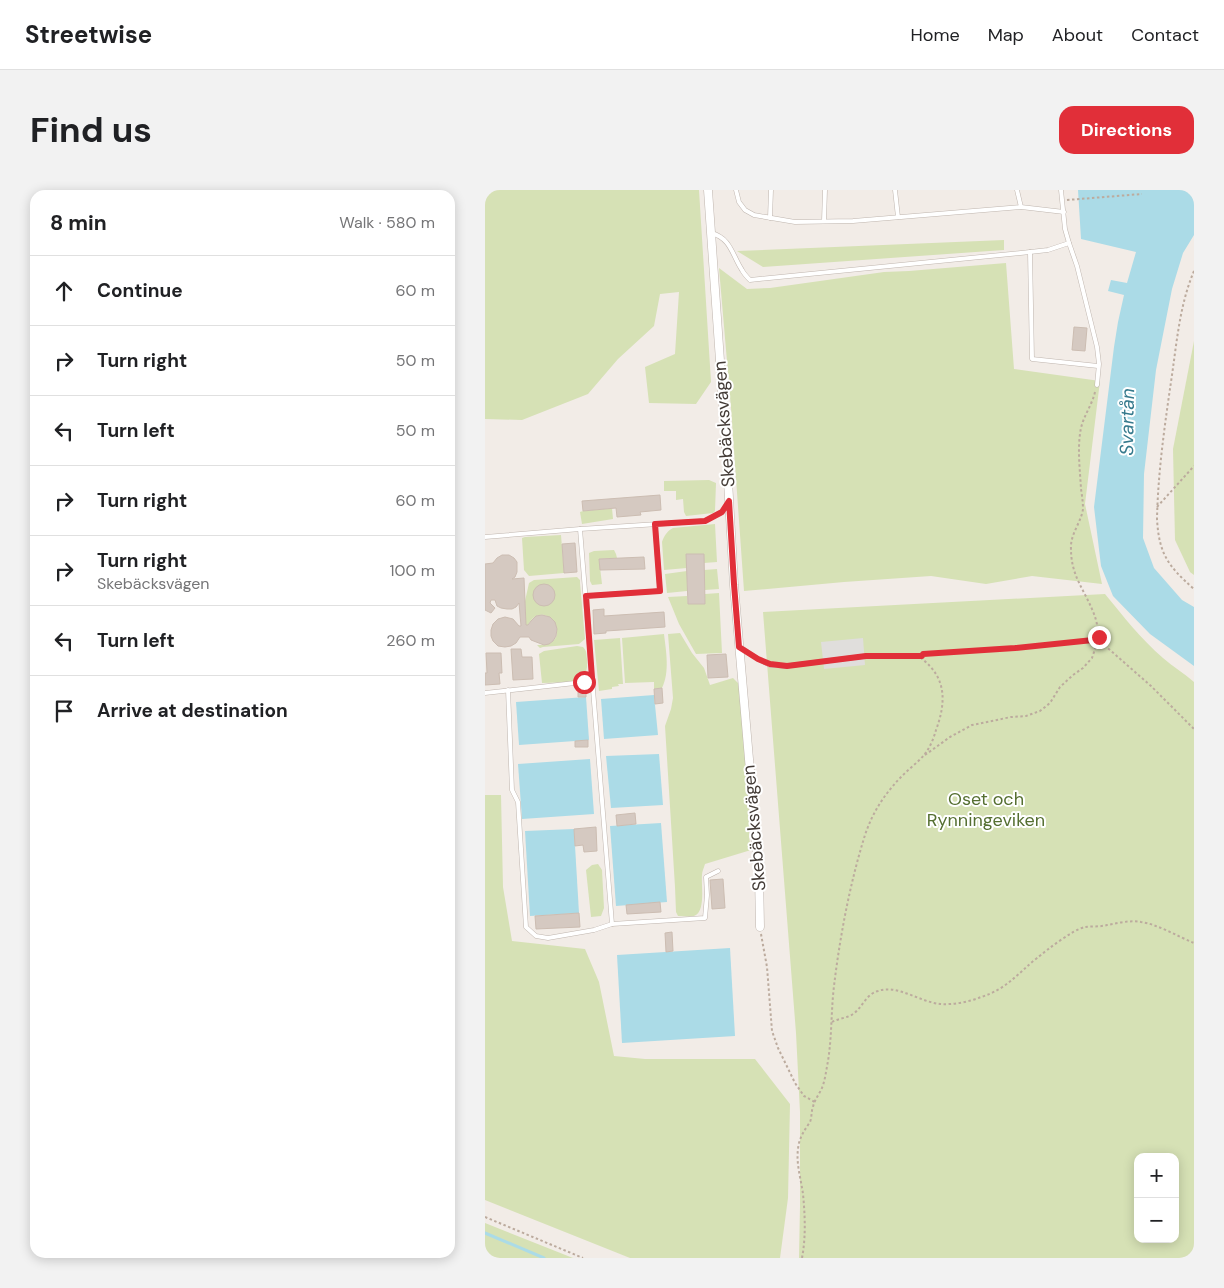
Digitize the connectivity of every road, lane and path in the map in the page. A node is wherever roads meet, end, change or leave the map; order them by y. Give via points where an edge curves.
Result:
1 (708, 190) edge
2 (736, 190) edge
3 (771, 190) edge
4 (825, 190) edge
5 (895, 190) edge
6 (1017, 190) edge
7 (1061, 190) edge
8 (1142, 194) dead end
9 (1063, 200) junction
10 (1021, 207) junction
11 (1064, 212) junction
12 (899, 217) junction
13 (770, 218) junction
14 (825, 221) junction
15 (711, 233) junction
16 (1069, 243) junction
17 (1030, 252) junction
18 (1194, 271) edge
19 (1099, 366) junction
20 (1097, 385) joint
21 (1194, 466) edge
22 (729, 501) junction
23 (1157, 507) junction
24 (655, 524) junction
25 (580, 529) junction
26 (485, 537) edge
27 (1194, 589) edge
28 (586, 596) junction
29 (1099, 637) junction
30 (739, 647) junction
31 (866, 656) joint
32 (922, 656) junction
33 (592, 678) junction
34 (508, 690) junction
35 (485, 693) edge
36 (1194, 729) edge
37 (923, 756) junction
38 (717, 871) dead end
39 (612, 924) junction
40 (760, 927) joint
41 (1194, 943) edge
42 (832, 1022) junction
43 (815, 1102) junction
44 (485, 1217) edge
45 (583, 1258) edge
46 (803, 1258) edge

1 - 15 street, Skebäcksvägen
2 - 13 lane via 745,210
3 - 13 lane
4 - 14 lane
5 - 12 lane
6 - 10 lane
7 - 9 lane
8 - 9 path
9 - 11 lane
10 - 11 lane
10 - 12 lane
11 - 16 lane
12 - 14 lane
13 - 14 lane via 795,222
15 - 17 lane via 724,239 749,280
15 - 22 street, Skebäcksvägen
16 - 17 lane
16 - 19 lane via 1097,347
17 - 19 lane via 1032,359
18 - 23 path via 1179,321
19 - 20 lane
20 - 29 path via 1081,427 1083,508 1071,545 1073,570 1094,612
21 - 23 path
22 - 24 lane via 722,512 705,521
22 - 30 street, Skebäcksvägen
23 - 27 path via 1164,556
24 - 25 lane
24 - 28 lane via 660,591
25 - 26 lane
25 - 28 lane
28 - 33 lane
29 - 32 path
29 - 36 path
29 - 37 path via 1091,658 1083,668 1039,711 972,725
30 - 31 lane via 770,664 787,666
30 - 40 street, Skebäcksvägen via 759,875
31 - 32 path
32 - 37 path via 933,668 943,691 935,734
33 - 34 lane via 584,682
33 - 39 lane
34 - 35 lane
34 - 39 lane via 512,790 517,802 526,928 536,936 548,938
37 - 42 path via 893,786 877,807 868,827 843,926
38 - 39 lane via 706,877 705,918
40 - 43 path via 772,1031 795,1083 804,1096
41 - 42 path via 1142,922 1084,928 1068,935 1012,981 981,997 961,1003 940,1004 901,991 877,991 864,1000 857,1012
42 - 43 path via 824,1082
43 - 46 path via 811,1120 802,1133 797,1159 805,1217
44 - 45 path

